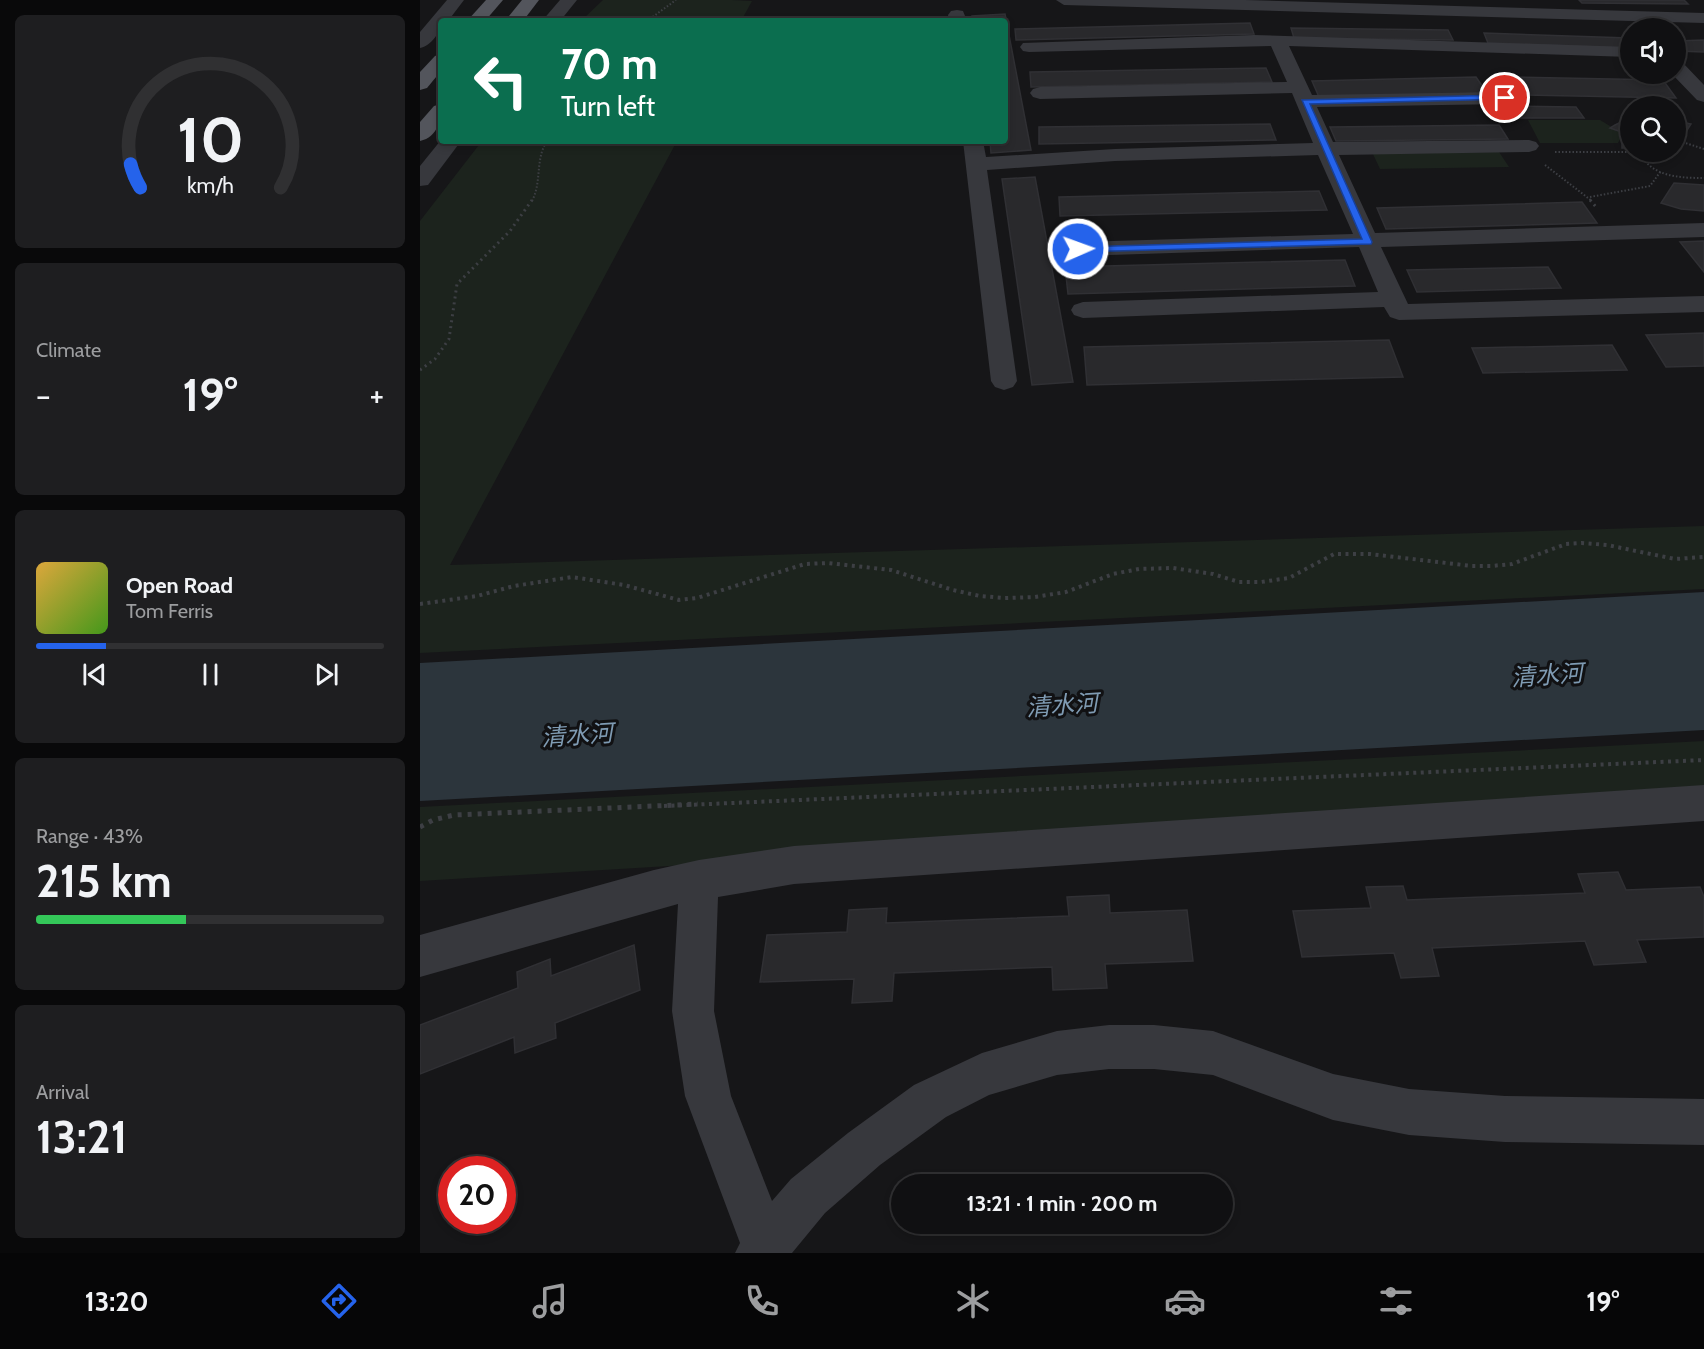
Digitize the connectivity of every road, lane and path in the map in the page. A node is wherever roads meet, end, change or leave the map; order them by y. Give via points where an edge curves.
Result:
1 (456, 0) edge
2 (494, 0) edge
3 (531, 0) edge
4 (569, 0) edge
5 (676, 0) edge
6 (1064, 0) edge
7 (441, 18) edge
8 (479, 18) edge
9 (516, 18) edge
10 (554, 18) edge
11 (651, 18) edge
12 (1704, 18) edge
13 (438, 22) edge
14 (1278, 41) junction
15 (420, 43) edge
16 (1029, 46) dead end
17 (1620, 52) edge
18 (1686, 60) edge
19 (1695, 60) dead end
20 (438, 63) edge
21 (1686, 77) edge
22 (420, 84) edge
23 (1040, 93) dead end
24 (1301, 94) junction
25 (1704, 96) edge
26 (1505, 98) dead end
27 (438, 115) edge
28 (420, 135) edge
29 (1686, 143) edge
30 (449, 144) edge
31 (546, 144) edge
32 (974, 144) edge
33 (1326, 148) junction
34 (1537, 149) joint
35 (1704, 149) edge
36 (1620, 151) edge
37 (1646, 162) edge
38 (976, 164) junction
39 (1336, 171) junction
40 (1661, 171) junction
41 (1312, 172) dead end
42 (1124, 175) dead end
43 (1704, 178) edge
44 (420, 180) edge
45 (1590, 197) dead end
46 (1704, 230) edge
47 (1368, 242) junction
48 (1078, 249) dead end
49 (1394, 299) junction
50 (1704, 304) edge
51 (1083, 310) dead end
52 (420, 370) edge
53 (1004, 381) dead end
54 (1704, 557) edge
55 (420, 604) edge
56 (1704, 760) edge
57 (1704, 803) edge
58 (420, 826) edge
59 (699, 880) junction
60 (420, 956) edge
61 (1704, 1122) edge
62 (762, 1249) edge

1 - 7 street
2 - 8 main road
3 - 9 main road
4 - 10 street
5 - 11 path
6 - 12 street
13 - 15 street
14 - 16 street
14 - 17 street
14 - 24 street
18 - 19 street
20 - 22 main road
21 - 25 street
23 - 24 street
24 - 26 street
24 - 33 street
27 - 28 main road
29 - 35 path
30 - 44 street
31 - 52 path via 540,157 536,192 529,206 457,284 450,338 444,350
32 - 38 street
33 - 34 street
33 - 38 street via 1073,156
33 - 39 street
34 - 36 path
37 - 40 path
38 - 42 street via 1065,176
38 - 53 street
39 - 41 street
39 - 47 street
40 - 43 path via 1679,177
40 - 45 path via 1650,186
46 - 47 street
47 - 48 street
47 - 49 street
49 - 50 street via 1400,312
49 - 51 street
54 - 55 path via 1675,559 1582,543 1566,544 1512,564 1491,566 1334,554 1289,578 1239,582 1173,568 1139,569 1113,574 1066,592 1035,597 980,596 891,570 828,563 805,564 679,600 624,585 572,577
56 - 58 path via 454,815
57 - 59 street via 794,865
59 - 60 street
59 - 62 street via 693,1011 708,1096
61 - 62 street via 1505,1119 1409,1112 1334,1097 1213,1053 1154,1047 1057,1053 982,1075 930,1101 808,1196

